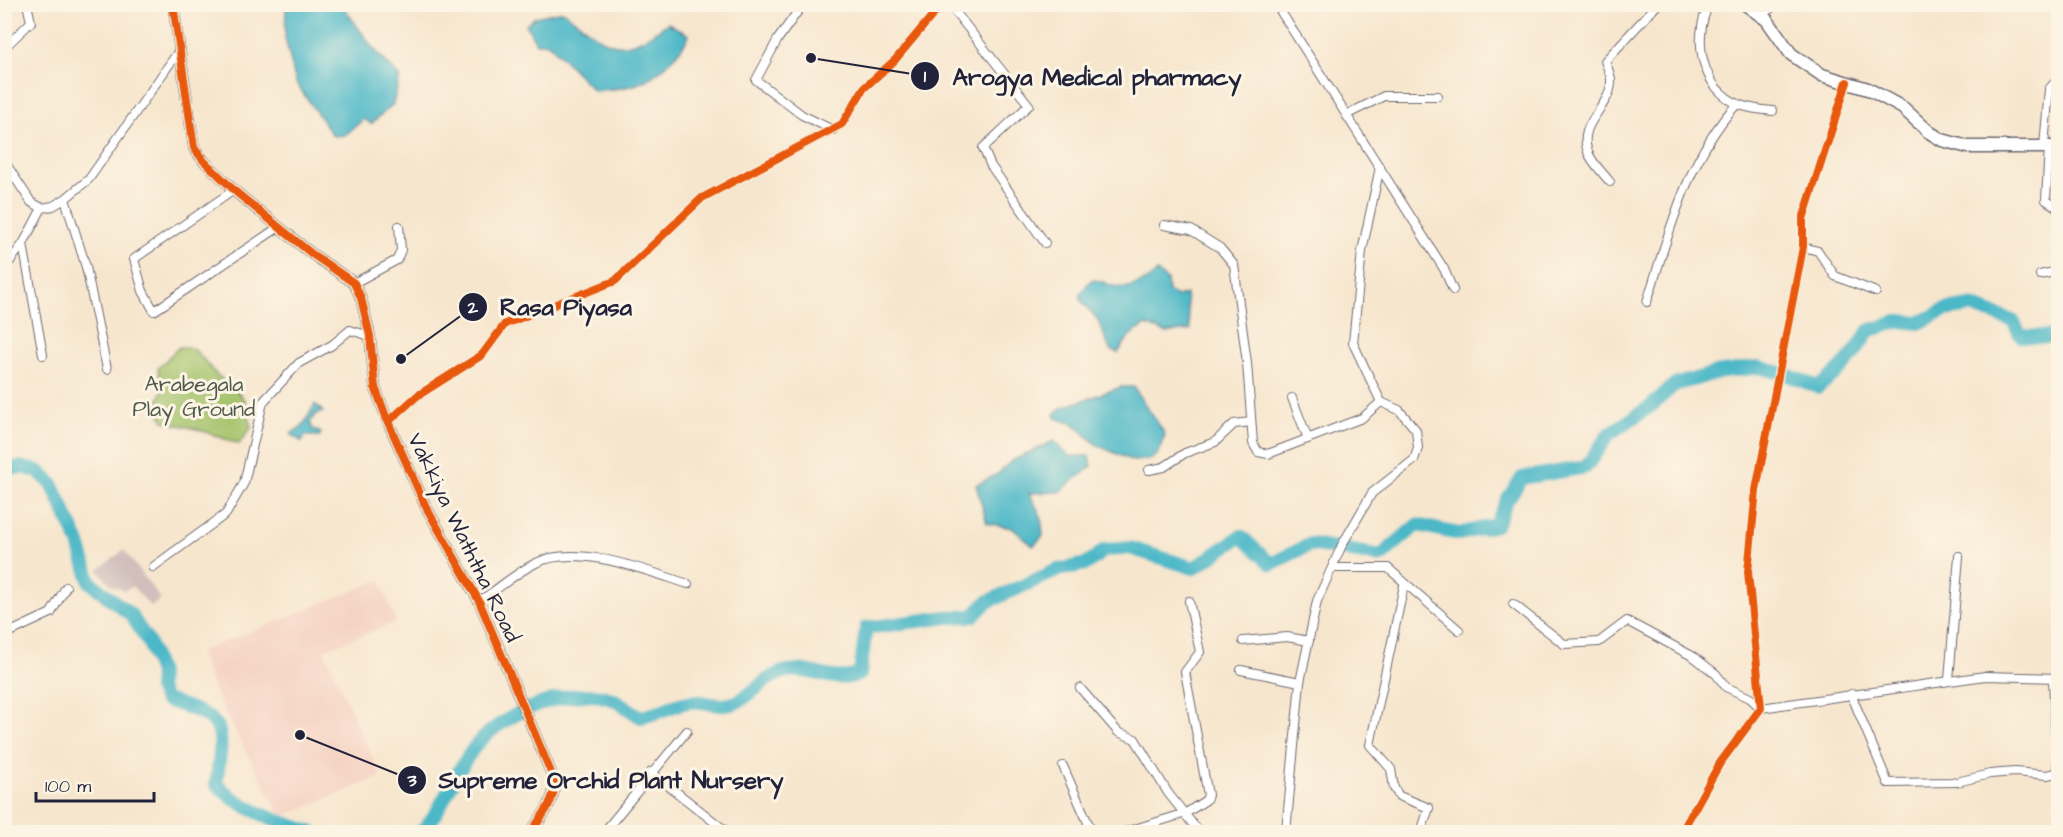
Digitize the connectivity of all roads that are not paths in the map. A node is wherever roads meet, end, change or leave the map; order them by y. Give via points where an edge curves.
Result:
1 (27, 4) edge
2 (173, 4) edge
3 (803, 4) edge
4 (942, 4) edge
5 (949, 4) edge
6 (1276, 4) edge
7 (1658, 4) edge
8 (1709, 4) edge
9 (1745, 4) edge
10 (1778, 4) edge
11 (1760, 15) junction
12 (4, 48) edge
13 (178, 52) junction
14 (2058, 79) edge
15 (1846, 82) junction
16 (1438, 96) dead end
17 (1737, 104) junction
18 (1773, 111) dead end
19 (1346, 115) junction
20 (833, 130) junction
21 (2051, 146) edge
22 (4, 161) edge
23 (1380, 166) junction
24 (1610, 182) dead end
25 (234, 190) junction
26 (65, 199) junction
27 (42, 208) junction
28 (2058, 208) edge
29 (1164, 225) dead end
30 (399, 226) dead end
31 (279, 227) junction
32 (1045, 243) dead end
33 (23, 244) junction
34 (1803, 247) junction
35 (4, 269) edge
36 (2058, 271) edge
37 (2040, 274) dead end
38 (354, 283) junction
39 (1453, 290) dead end
40 (1876, 292) dead end
41 (1647, 302) dead end
42 (370, 336) junction
43 (43, 355) dead end
44 (107, 369) dead end
45 (1292, 398) dead end
46 (1381, 402) junction
47 (388, 422) junction
48 (1251, 422) junction
49 (1308, 439) junction
50 (1149, 470) dead end
51 (1959, 556) dead end
52 (153, 567) dead end
53 (1333, 568) junction
54 (688, 584) dead end
55 (1404, 585) junction
56 (66, 587) dead end
57 (479, 601) junction
58 (1189, 601) dead end
59 (1513, 604) dead end
60 (1459, 630) dead end
61 (4, 635) edge
62 (1243, 641) dead end
63 (1309, 641) junction
64 (1241, 670) dead end
65 (2056, 679) edge
66 (1948, 680) junction
67 (1300, 682) junction
68 (1080, 688) dead end
69 (1851, 694) junction
70 (1761, 708) junction
71 (687, 731) dead end
72 (1063, 766) dead end
73 (651, 772) junction
74 (2058, 774) edge
75 (1186, 813) junction
76 (531, 832) edge
77 (604, 832) edge
78 (727, 832) edge
79 (1092, 832) edge
80 (1125, 832) edge
81 (1199, 832) edge
82 (1286, 832) edge
83 (1421, 832) edge
84 (1684, 832) edge

1 - 12 street via 31,22
2 - 13 street
3 - 20 street via 756,80 802,115
4 - 20 street via 895,60 864,88 842,124
5 - 32 street via 1029,105 983,148 991,166
6 - 19 street
7 - 24 street via 1605,61 1611,80 1585,139 1588,153
8 - 17 street via 1700,34 1703,60 1712,84
9 - 11 main road
10 - 11 street
11 - 15 main road via 1791,54 1822,75
13 - 25 street via 194,148
13 - 26 street via 89,179
14 - 21 street via 2049,89
15 - 21 main road via 1903,108 1942,140 1968,147
15 - 34 street via 1803,219
16 - 19 street via 1384,96
17 - 18 street
17 - 41 street via 1724,118 1680,198
19 - 23 street
20 - 47 street via 702,198 615,281 505,324 482,355 417,396
21 - 28 street via 2046,200
22 - 27 street via 31,202
23 - 39 street
23 - 46 street via 1362,251 1353,343
25 - 31 street
25 - 31 street via 134,259 143,291 154,311
26 - 27 street
26 - 44 street via 86,267
27 - 33 street
29 - 48 street via 1191,230 1220,248 1234,265
30 - 38 street via 401,250 397,260
31 - 38 street
33 - 35 street
33 - 43 street
34 - 40 street via 1818,251 1835,276
34 - 70 street via 1756,490 1748,573
36 - 37 street
38 - 42 street, Vakkiya Waththa Road
42 - 47 street, Vakkiya Waththa Road via 375,387
42 - 52 street via 350,330 299,363 282,380 263,402 244,483 226,514
45 - 49 street
46 - 49 street via 1362,418
46 - 53 street via 1399,410 1416,430 1419,448 1414,460 1372,492
47 - 57 street, Vakkiya Waththa Road via 426,507
48 - 49 street via 1258,452 1268,454
48 - 50 street via 1234,424 1215,442 1185,453 1164,467
51 - 66 street
53 - 55 street via 1388,568
53 - 63 street via 1317,601
54 - 57 street via 618,561 557,558 539,562
55 - 60 street
55 - 83 street via 1370,745 1391,769 1399,796 1430,808
56 - 61 street via 51,613
57 - 76 street, Vakkiya Waththa Road via 555,782 550,806
58 - 75 street via 1200,652 1185,672 1208,795
59 - 70 street via 1564,645 1599,642 1627,621 1694,657 1726,687
62 - 63 street via 1287,637
63 - 67 street
64 - 67 street
65 - 66 street via 1985,676
65 - 74 street
66 - 69 street
67 - 82 street
68 - 75 street via 1118,732 1135,739 1168,793
69 - 70 street
69 - 74 street via 1888,783 1957,782 2015,772
70 - 84 street via 1720,764
71 - 73 street
72 - 79 street
73 - 77 street
73 - 78 street
75 - 80 street
75 - 81 street

